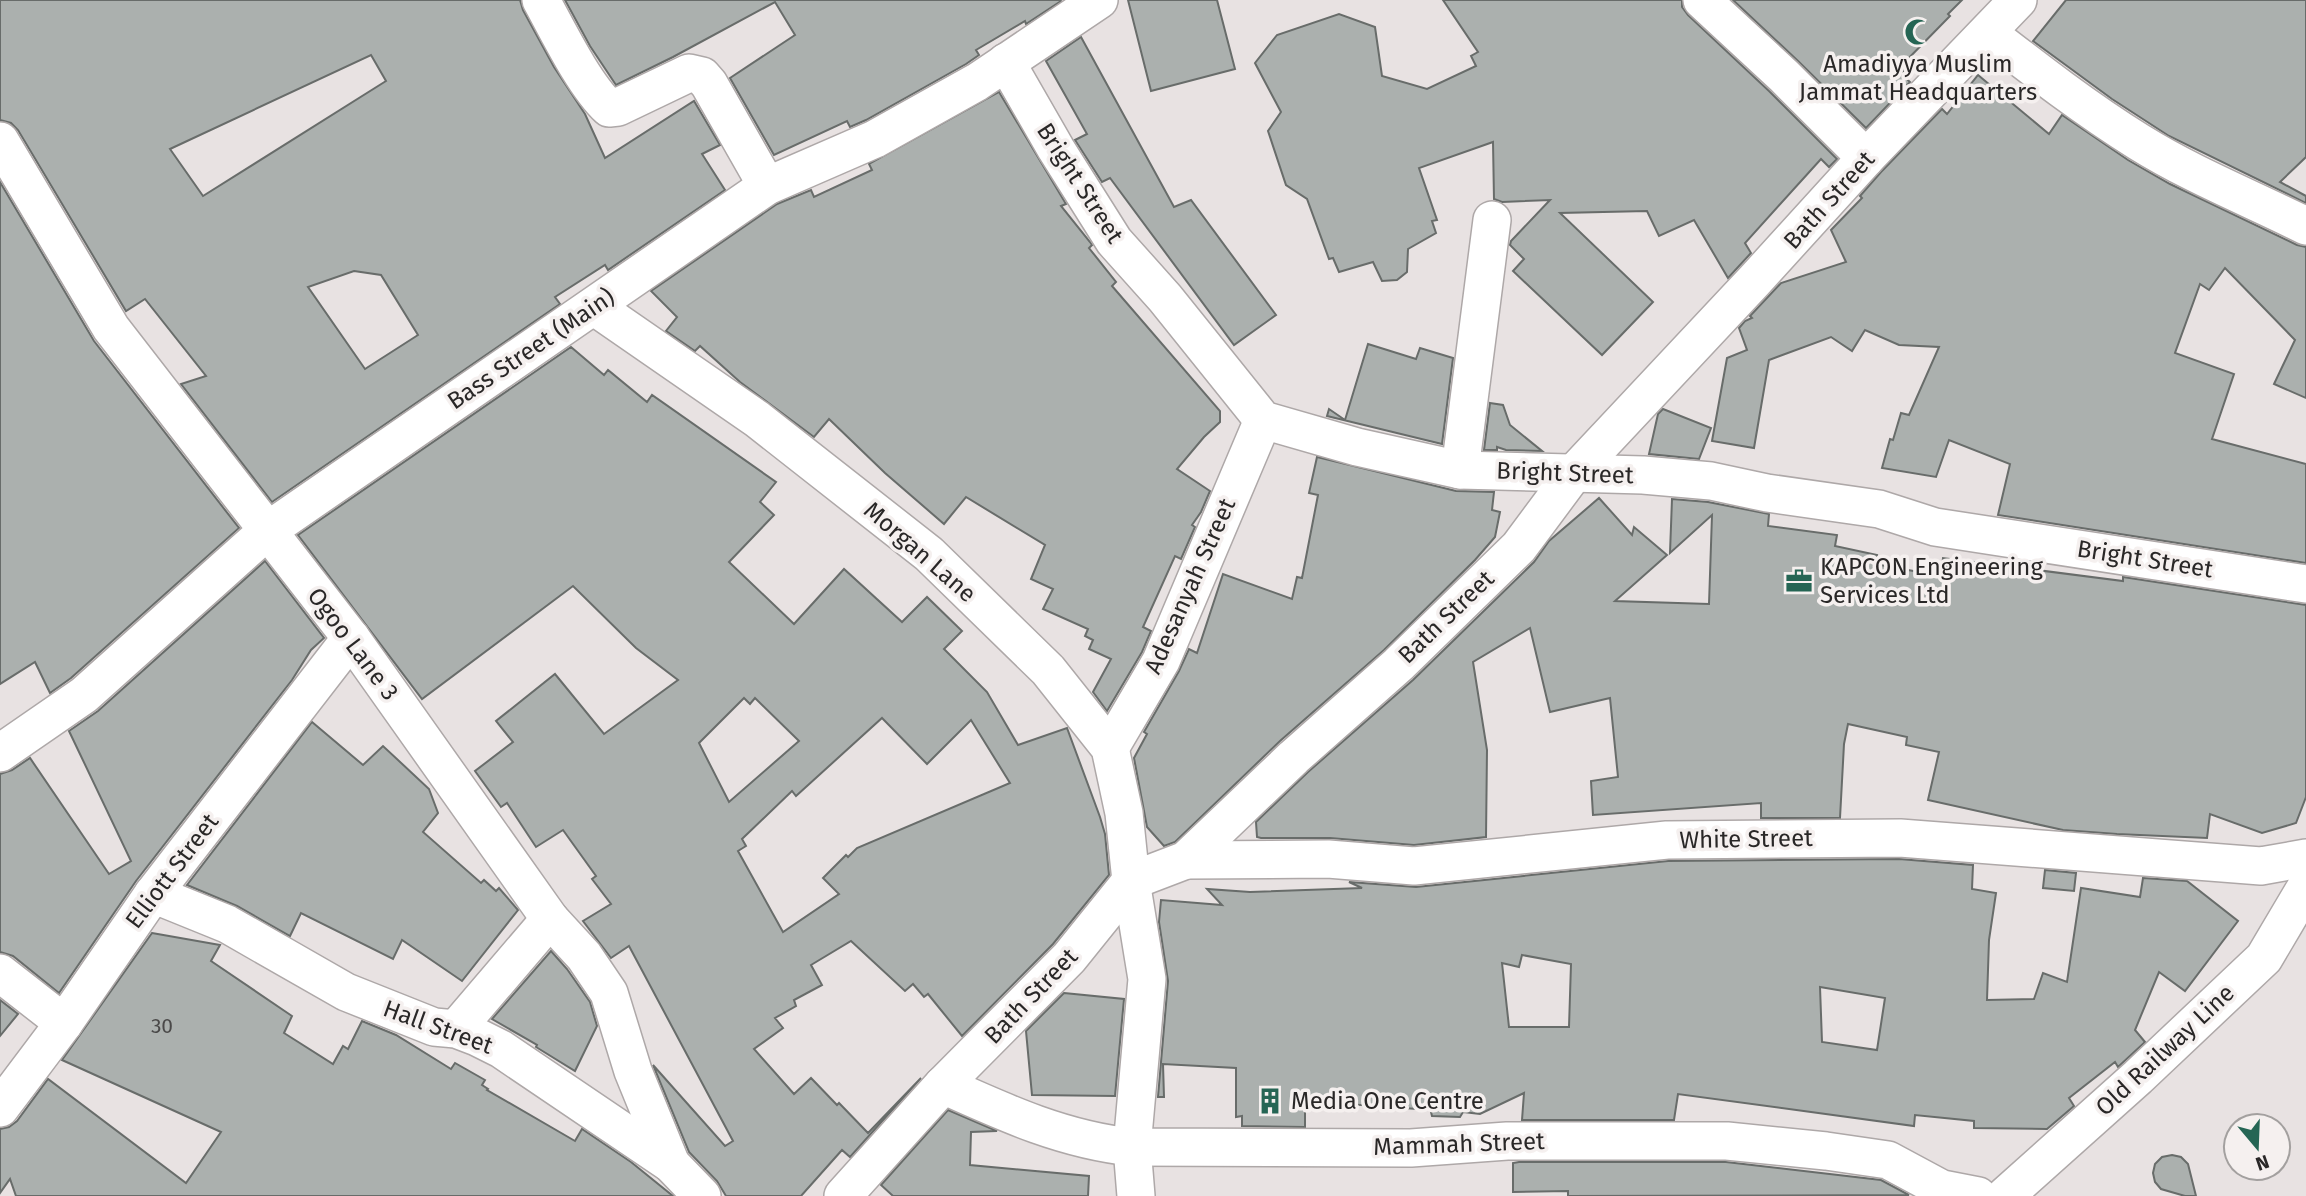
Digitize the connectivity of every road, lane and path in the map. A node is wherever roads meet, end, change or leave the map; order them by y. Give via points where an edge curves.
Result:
1 (541, 0) edge
2 (1100, 0) edge
3 (1702, 0) edge
4 (2018, 0) edge
5 (1988, 33) junction
6 (1006, 62) junction
7 (0, 141) edge
8 (1866, 158) junction
9 (767, 186) junction
10 (1492, 220) dead end
11 (2306, 226) edge
12 (595, 307) junction
13 (1263, 420) junction
14 (1460, 470) junction
15 (1574, 472) junction
16 (267, 531) junction
17 (2306, 584) edge
18 (351, 638) junction
19 (1110, 748) junction
20 (0, 753) edge
21 (2306, 858) edge
22 (1186, 860) junction
23 (1131, 881) junction
24 (2306, 887) edge
25 (153, 894) junction
26 (550, 919) junction
27 (0, 973) edge
28 (64, 1023) junction
29 (456, 1029) junction
30 (943, 1085) junction
31 (0, 1108) edge
32 (1132, 1147) junction
33 (671, 1164) junction
34 (702, 1196) edge
35 (843, 1196) edge
36 (1136, 1196) edge
37 (1978, 1196) edge
38 (2005, 1196) edge

1 - 9 street via 609,108 689,73 702,76
2 - 6 street, Bass Street (Main)
3 - 8 street
4 - 5 street, Bath Street
5 - 8 street, Bath Street
5 - 11 street via 2139,142 2200,177
6 - 9 street, Bass Street (Main) via 875,139
6 - 13 street, Bright Street via 1114,241
7 - 16 street, Ogoo Lane 3 via 111,328
8 - 15 street, Bath Street
9 - 12 street, Bass Street (Main)
10 - 14 street
12 - 16 street, Bass Street (Main)
12 - 19 street, Morgan Lane via 757,419 929,554 1048,670
13 - 14 street, Bright Street
13 - 19 street, Adesanyah Street via 1161,661
14 - 15 street, Bright Street
15 - 17 street, Bright Street via 1711,481 1767,494 1879,509 1935,527
15 - 22 street, Bath Street via 1509,556
16 - 18 street, Ogoo Lane 3
16 - 20 street, Bass Street (Main) via 84,695
18 - 25 street, Elliott Street
18 - 26 street, Ogoo Lane 3
19 - 23 street, Morgan Lane via 1124,813
21 - 22 street, White Street via 2261,866 1900,838 1667,840 1414,866 1328,859
22 - 23 street, Bath Street
23 - 30 street, Bath Street via 1069,958
23 - 32 street via 1147,979
24 - 38 street, Old Railway Line via 2264,958
25 - 28 street, Elliott Street
25 - 29 street, Hall Street via 227,924 346,992 434,1027
26 - 29 street
26 - 33 street, Ogoo Lane 3 via 584,956 609,993 633,1071
27 - 28 street
28 - 31 street, Elliott Street
29 - 33 street, Hall Street via 501,1049
30 - 32 street, Mammah Street via 1015,1117 1098,1144
30 - 35 street, Bath Street
32 - 36 street
32 - 37 street, Mammah Street via 1411,1148 1507,1141 1727,1141 1888,1160 1942,1189
33 - 34 street, Hall Street

